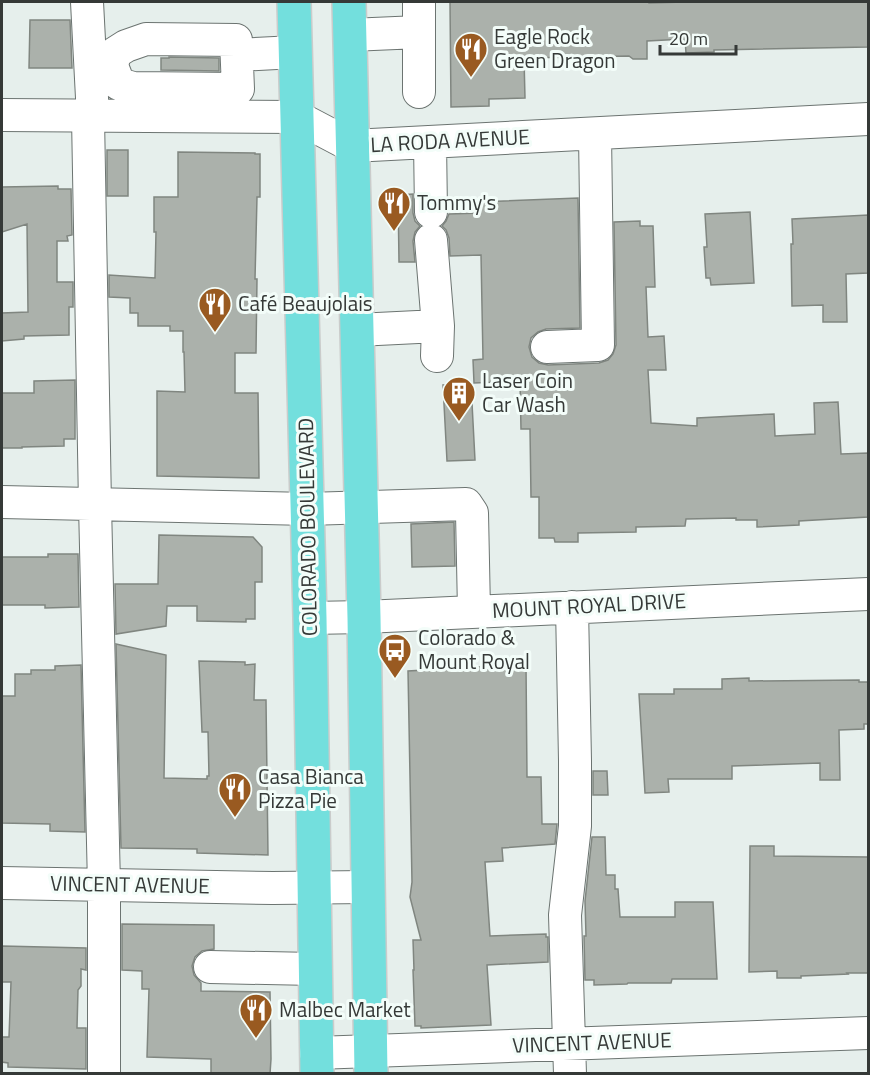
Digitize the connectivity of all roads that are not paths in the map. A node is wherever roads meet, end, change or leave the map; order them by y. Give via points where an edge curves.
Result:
1 (87, 2) edge
2 (294, 2) edge
3 (349, 2) edge
4 (419, 2) edge
5 (419, 32) junction
6 (350, 35) junction
7 (295, 52) junction
8 (237, 55) dead end
9 (418, 92) dead end
10 (2, 116) edge
11 (91, 117) junction
12 (297, 117) junction
13 (868, 119) edge
14 (595, 134) junction
15 (430, 142) junction
16 (352, 146) junction
17 (357, 330) junction
18 (547, 347) dead end
19 (2, 502) edge
20 (95, 505) junction
21 (361, 508) junction
22 (308, 509) junction
23 (868, 594) edge
24 (572, 607) junction
25 (474, 611) junction
26 (364, 617) junction
27 (310, 618) junction
28 (2, 883) edge
29 (104, 885) junction
30 (367, 887) junction
31 (313, 888) junction
32 (210, 968) dead end
33 (314, 969) junction
34 (868, 1033) edge
35 (570, 1059) edge
36 (316, 1063) edge
37 (370, 1063) edge
38 (104, 1074) edge

1 - 11 street
2 - 7 main road, COLORADO BOULEVARD
3 - 6 main road
4 - 5 street
5 - 6 street
5 - 9 street
6 - 16 main road
7 - 8 street
7 - 12 main road, COLORADO BOULEVARD
10 - 11 street, LA RODA AVENUE
11 - 12 street, LA RODA AVENUE
11 - 20 street
12 - 16 street, LA RODA AVENUE
12 - 22 main road, COLORADO BOULEVARD
13 - 14 street, LA RODA AVENUE
14 - 15 street, LA RODA AVENUE
14 - 18 street via 598,345
15 - 16 street, LA RODA AVENUE
15 - 17 street via 437,341
16 - 17 main road
17 - 21 main road
19 - 20 street
20 - 22 street
20 - 29 street
21 - 22 street
21 - 25 street via 466,504 472,513
21 - 26 main road
22 - 27 main road, COLORADO BOULEVARD
23 - 24 street, MOUNT ROYAL DRIVE
24 - 25 street, MOUNT ROYAL DRIVE
24 - 35 street via 575,826 565,915
25 - 26 street, MOUNT ROYAL DRIVE
26 - 27 street, MOUNT ROYAL DRIVE
26 - 30 main road
27 - 31 main road, COLORADO BOULEVARD
28 - 29 street, VINCENT AVENUE
29 - 31 street, VINCENT AVENUE
29 - 38 street
30 - 31 street, VINCENT AVENUE
30 - 37 main road
31 - 33 main road, COLORADO BOULEVARD
32 - 33 street
33 - 36 main road, COLORADO BOULEVARD
34 - 35 street, VINCENT AVENUE
35 - 37 street, VINCENT AVENUE
36 - 37 street, VINCENT AVENUE

